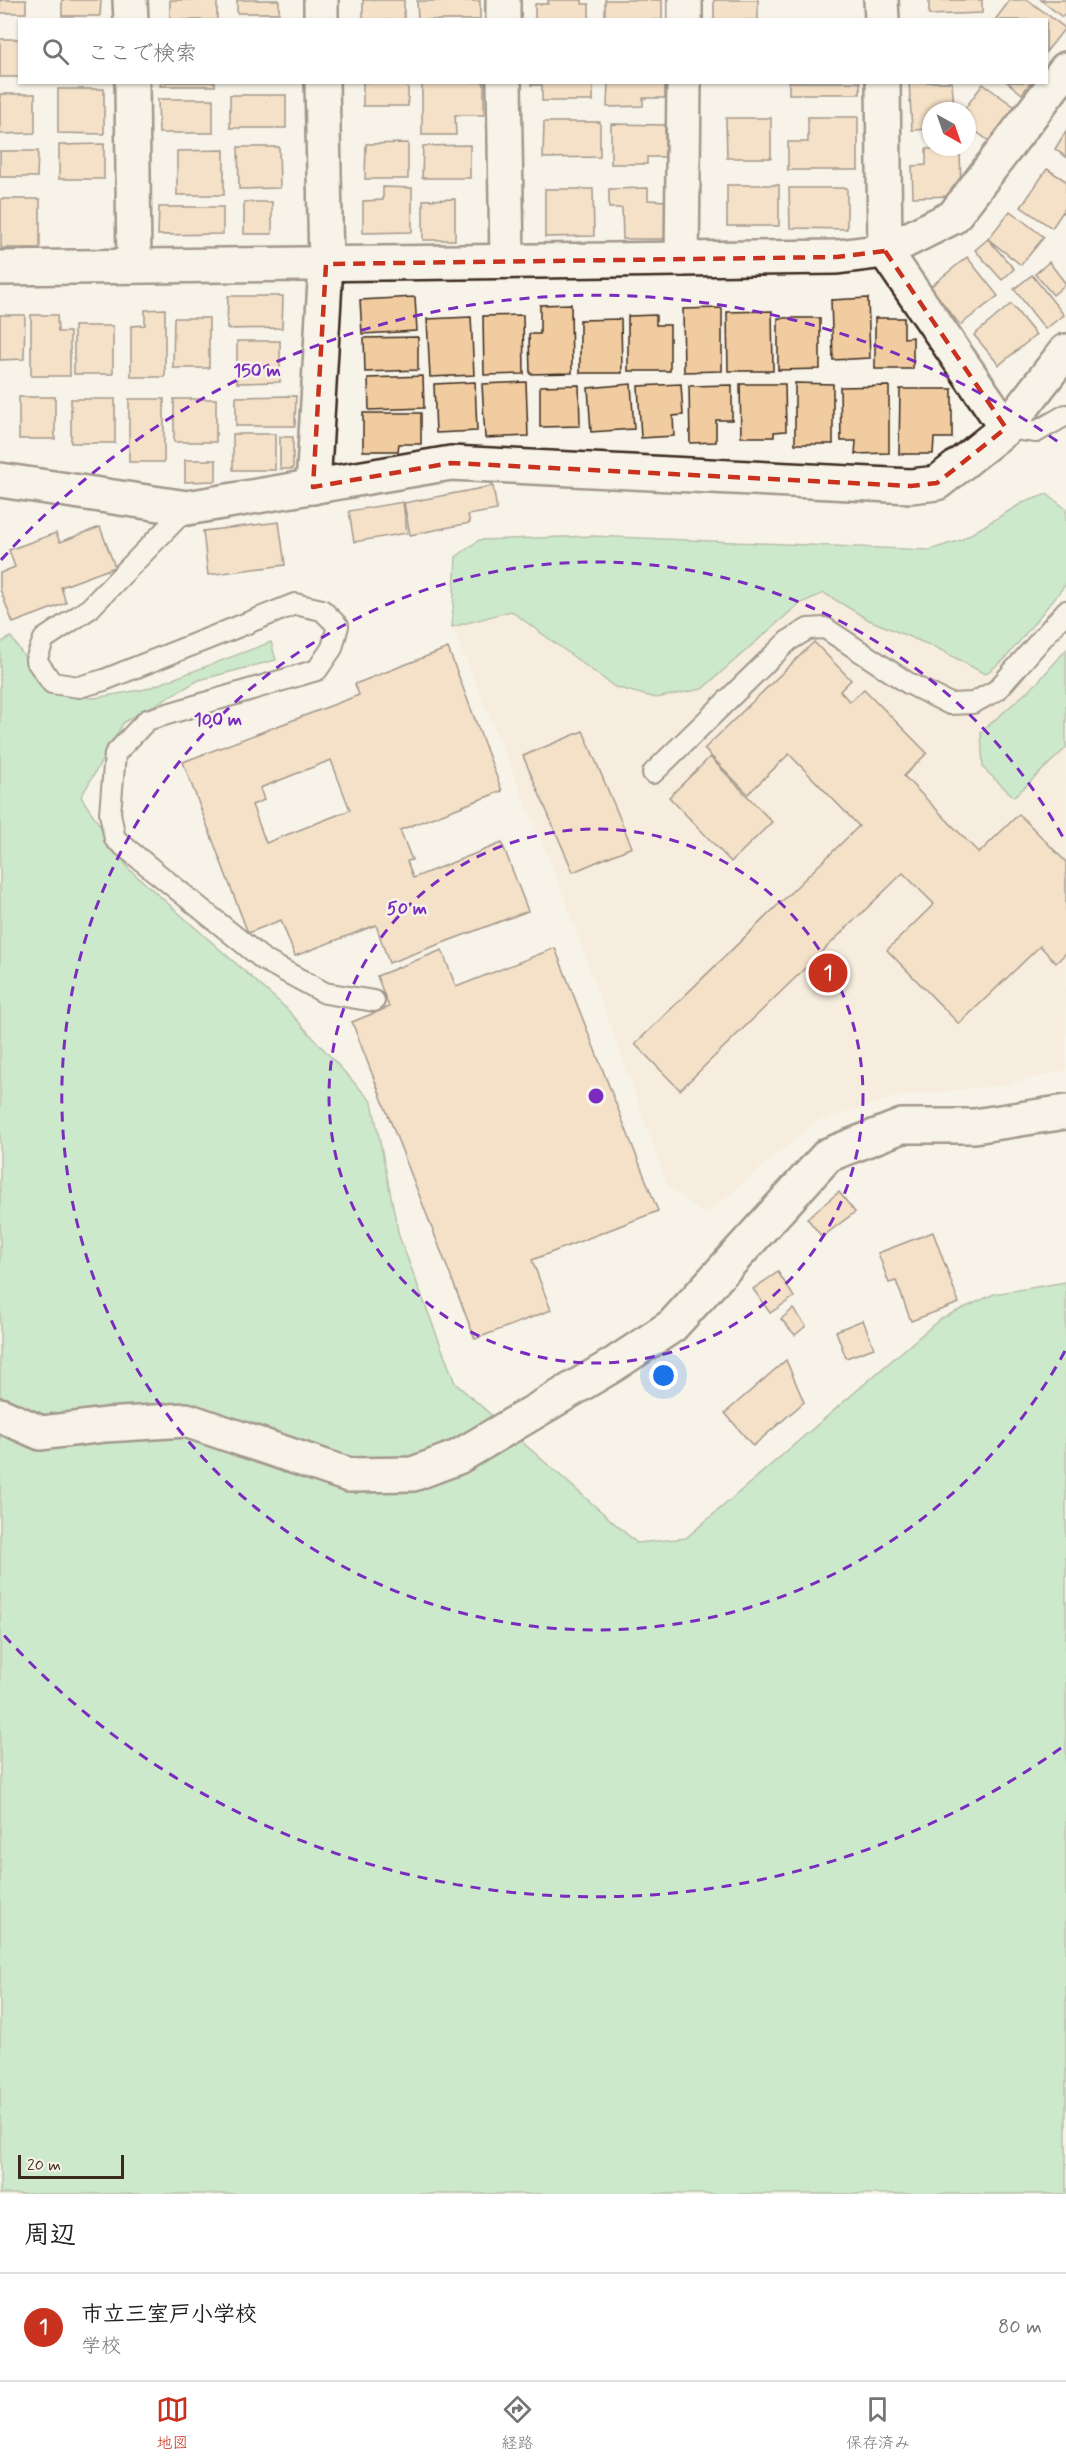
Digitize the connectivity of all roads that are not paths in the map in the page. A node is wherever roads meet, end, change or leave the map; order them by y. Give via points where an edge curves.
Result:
1 (130, 0) edge
2 (321, 0) edge
3 (503, 0) edge
4 (685, 0) edge
5 (881, 0) edge
6 (131, 18) edge
7 (321, 18) edge
8 (503, 18) edge
9 (685, 18) edge
10 (882, 18) edge
11 (1066, 69) edge
12 (132, 84) edge
13 (322, 84) edge
14 (504, 84) edge
15 (684, 84) edge
16 (882, 84) edge
17 (885, 251) junction
18 (682, 259) junction
19 (507, 261) junction
20 (326, 264) junction
21 (134, 266) junction
22 (0, 268) edge
23 (1066, 351) edge
24 (1066, 415) edge
25 (1006, 428) junction
26 (0, 480) edge
27 (313, 487) junction
28 (187, 508) junction
29 (1066, 611) edge
30 (653, 773) dead end
31 (374, 1001) dead end
32 (1066, 1112) edge
33 (0, 1415) edge

1 - 6 street
2 - 7 street
3 - 8 street
4 - 9 street
5 - 10 street
11 - 17 street via 954,217
12 - 21 street
13 - 20 street
14 - 19 street
15 - 18 street
16 - 17 street
17 - 18 street via 837,257
17 - 25 street
18 - 19 street
19 - 20 street
20 - 21 street
20 - 27 street
21 - 22 street
23 - 25 street
24 - 25 lane via 1036,432
25 - 27 street via 937,483 911,486 451,463
26 - 28 street
27 - 28 street
28 - 31 lane via 90,609 44,639 36,660 52,683 79,687 296,604 322,610 338,626 332,648 317,670 147,720 115,754 110,813 115,839 264,960 325,993
29 - 30 lane via 997,690 973,703 950,704 908,682 825,628 808,630 788,641
32 - 33 street via 974,1126 902,1126 828,1155 672,1326 458,1457 412,1474 348,1475 186,1420 41,1433

